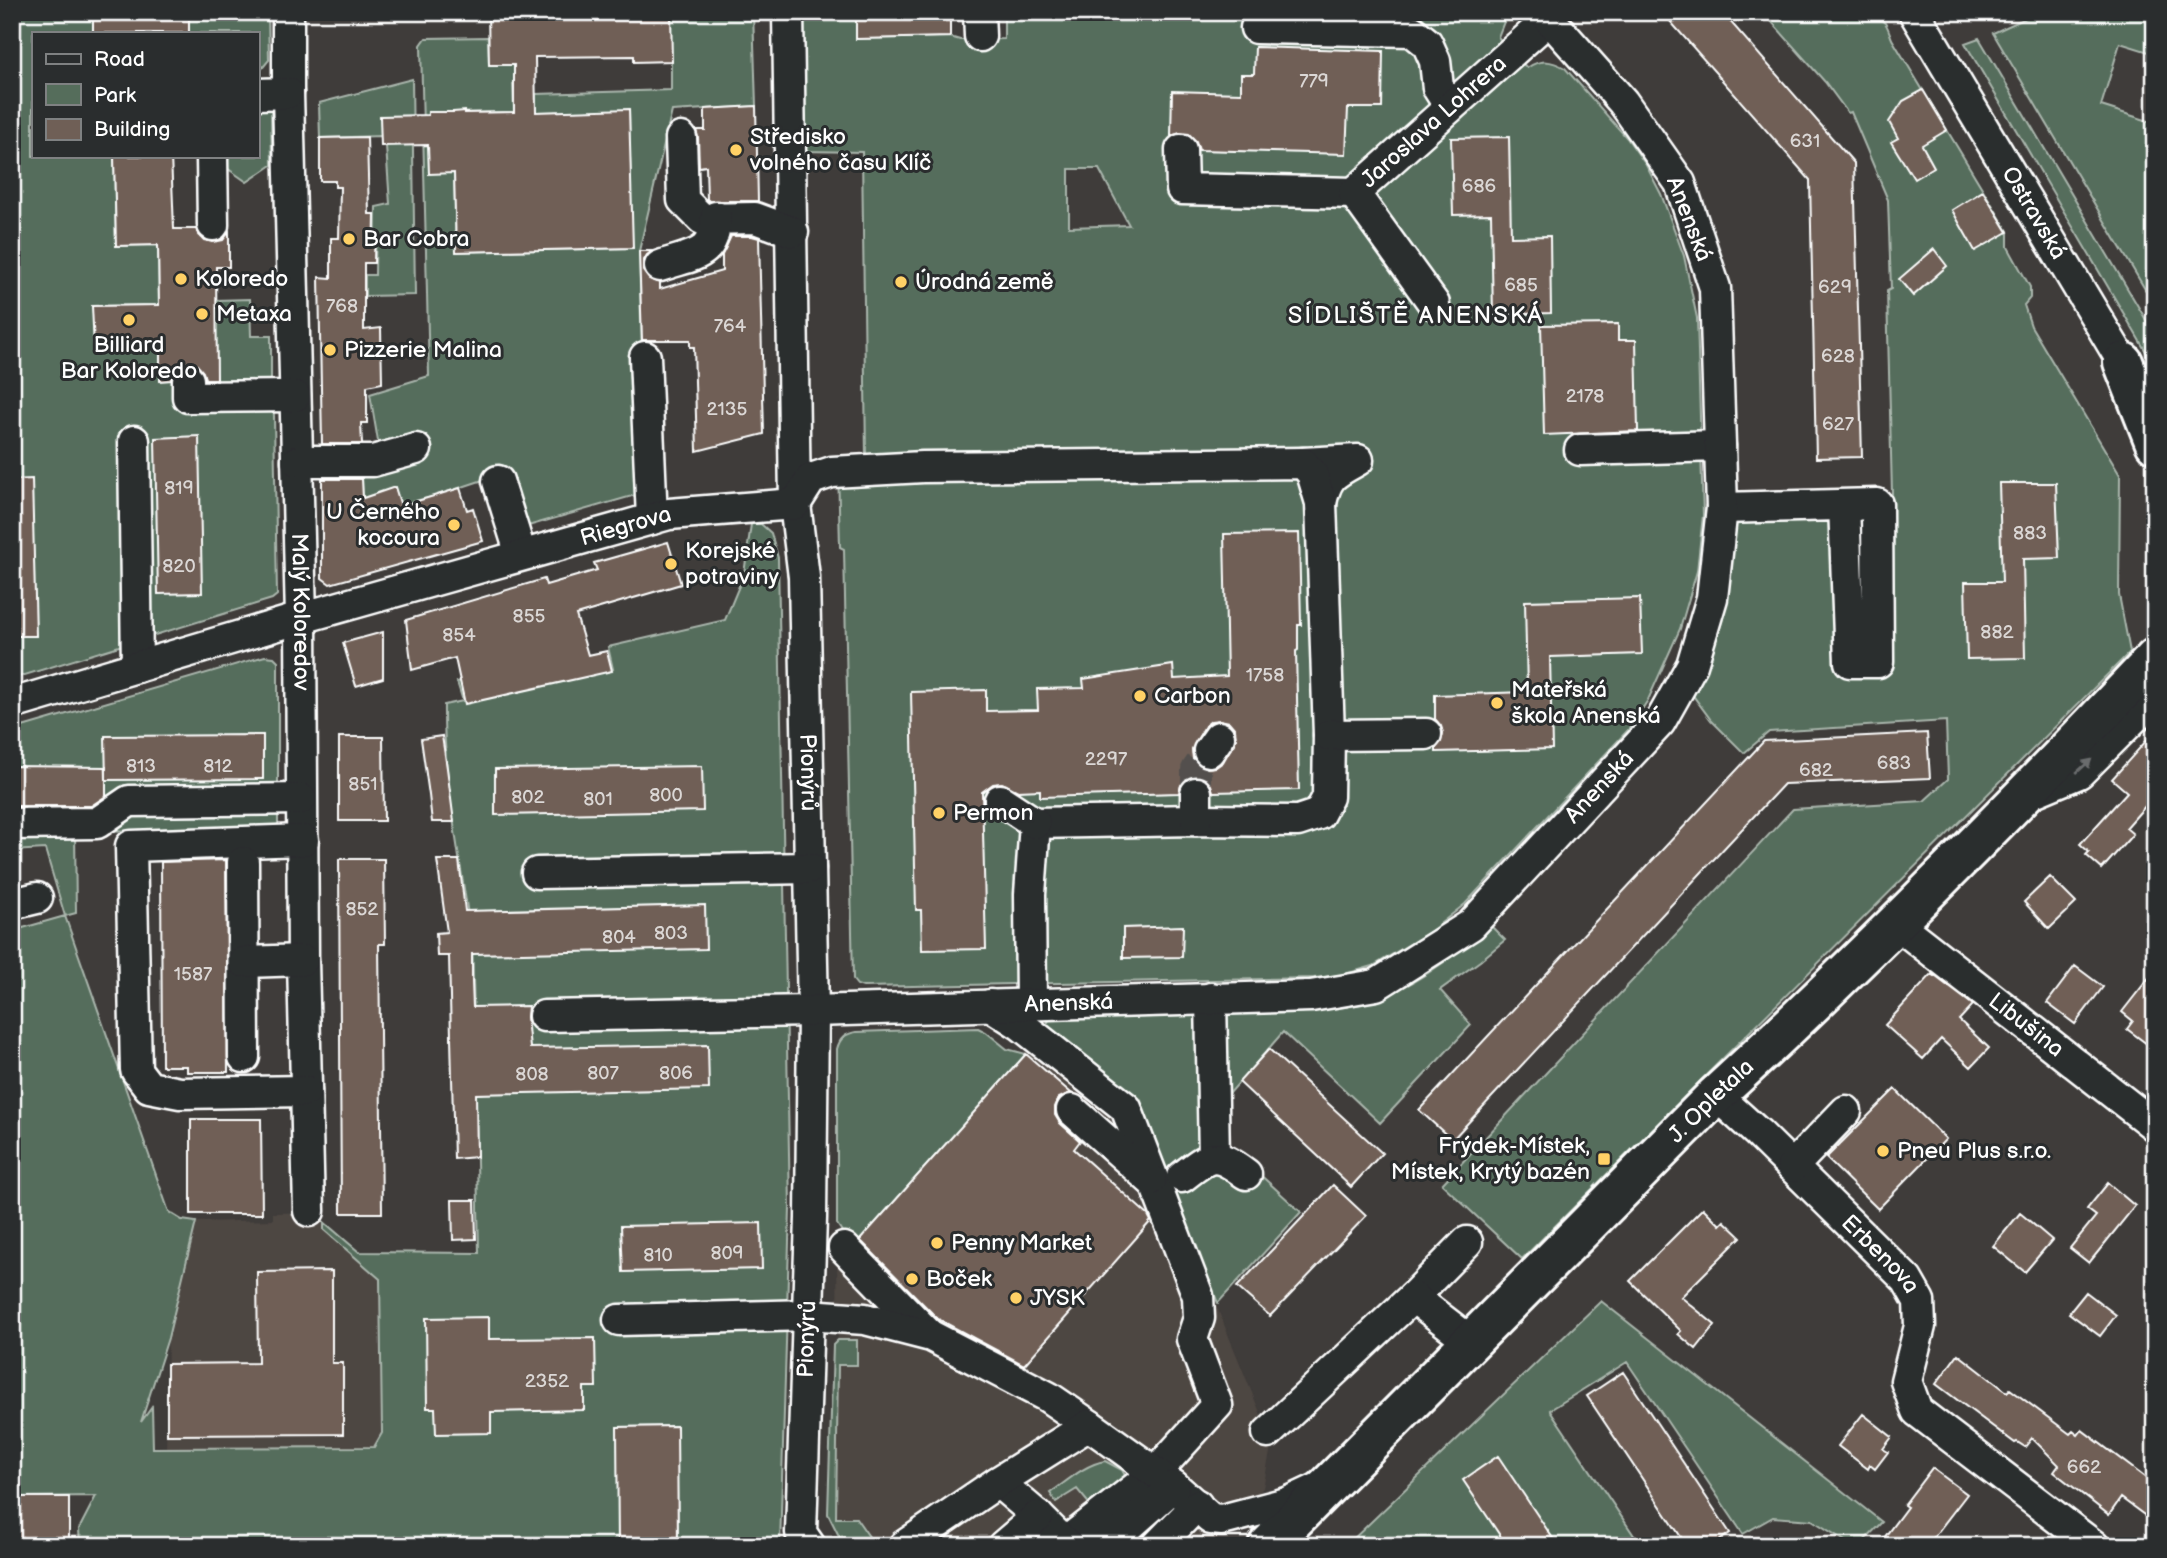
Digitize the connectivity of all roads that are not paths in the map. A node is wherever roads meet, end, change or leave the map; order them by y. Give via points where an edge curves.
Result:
1 (288, 12) edge
2 (788, 12) edge
3 (1914, 12) edge
4 (1546, 16) edge
5 (1256, 28) dead end
6 (288, 93) junction
7 (259, 94) edge
8 (1450, 107) junction
9 (681, 138) dead end
10 (1181, 150) dead end
11 (212, 158) edge
12 (1354, 193) junction
13 (716, 218) junction
14 (213, 225) dead end
15 (793, 232) junction
16 (660, 266) dead end
17 (1434, 304) dead end
18 (645, 357) dead end
19 (2123, 362) junction
20 (187, 380) dead end
21 (295, 396) junction
22 (2155, 415) edge
23 (134, 441) dead end
24 (2155, 443) edge
25 (1720, 446) junction
26 (416, 449) dead end
27 (1580, 450) dead end
28 (297, 461) junction
29 (1303, 463) junction
30 (498, 481) dead end
31 (1321, 503) junction
32 (795, 504) junction
33 (1844, 505) junction
34 (1723, 508) junction
35 (666, 524) junction
36 (522, 555) junction
37 (301, 618) junction
38 (137, 667) junction
39 (2154, 668) edge
40 (12, 704) edge
41 (1426, 734) dead end
42 (1329, 735) junction
43 (301, 799) junction
44 (1000, 800) dead end
45 (1035, 823) junction
46 (12, 824) edge
47 (303, 840) junction
48 (243, 862) dead end
49 (810, 868) junction
50 (537, 873) dead end
51 (1897, 924) junction
52 (303, 960) junction
53 (244, 962) junction
54 (1211, 998) junction
55 (1031, 1004) junction
56 (990, 1005) junction
57 (813, 1011) junction
58 (544, 1016) dead end
59 (244, 1057) dead end
60 (306, 1091) junction
61 (1716, 1095) junction
62 (1073, 1110) dead end
63 (1846, 1111) dead end
64 (2155, 1126) edge
65 (1214, 1157) junction
66 (1792, 1167) junction
67 (1246, 1174) dead end
68 (1168, 1180) junction
69 (309, 1211) dead end
70 (1467, 1242) dead end
71 (844, 1248) dead end
72 (1413, 1297) junction
73 (808, 1315) junction
74 (619, 1320) dead end
75 (930, 1336) junction
76 (1470, 1341) junction
77 (1089, 1425) junction
78 (1268, 1433) dead end
79 (998, 1482) junction
80 (1332, 1482) junction
81 (1185, 1496) junction
82 (1038, 1516) junction
83 (804, 1541) edge
84 (1122, 1543) edge
85 (1065, 1545) edge
86 (904, 1546) edge
87 (1003, 1546) edge
88 (1157, 1546) edge
89 (1185, 1546) edge
90 (1268, 1546) edge
91 (2094, 1546) edge

1 - 6 street, Malý Koloredov
2 - 15 street, Pionýrů
3 - 19 street, Ostravská
4 - 8 street, Jaroslava Lohrera
4 - 25 street, Anenská via 1623,102 1680,183 1715,288
5 - 8 street via 1412,31 1427,43 1438,88
6 - 7 street
6 - 21 street, Malý Koloredov
8 - 12 street, Jaroslava Lohrera
9 - 13 street via 683,200 702,219
10 - 12 street, Jaroslava Lohrera via 1182,189
11 - 14 street
12 - 17 street
13 - 15 street via 755,218
13 - 16 street via 707,250
15 - 32 street, Pionýrů
18 - 35 street
19 - 22 street, Ostravská
19 - 24 main road
20 - 21 street via 188,397
21 - 28 street, Malý Koloredov
23 - 38 street
25 - 27 street via 1653,440
25 - 34 street, Anenská
26 - 28 street via 373,461
28 - 37 street, Malý Koloredov
29 - 31 street via 1312,473
29 - 31 street via 1358,460 1326,482
29 - 32 street via 832,472 811,479
30 - 36 street
31 - 42 street
32 - 35 street, Riegrova
32 - 49 street, Pionýrů via 804,577
33 - 33 street via 1877,504 1878,662 1850,662
33 - 34 street
34 - 54 street, Anenská via 1712,598 1692,665 1660,722 1471,925 1376,985 1311,996
35 - 36 street, Riegrova
36 - 37 street, Riegrova
37 - 38 street, Riegrova
37 - 43 street, Malý Koloredov
38 - 40 street, Riegrova
39 - 51 main road, J. Opletala
41 - 42 street
42 - 45 street via 1328,797 1319,814 1298,821 1196,806
43 - 46 street via 129,801 97,823
43 - 47 street, Malý Koloredov
44 - 45 street
45 - 55 street
47 - 52 street, Malý Koloredov
47 - 60 street via 131,846 136,1070 149,1087 180,1093
48 - 53 street
49 - 50 street
49 - 57 street, Pionýrů
51 - 61 main road, J. Opletala
51 - 64 street, Libušina
52 - 53 street
52 - 60 street, Malý Koloredov
53 - 59 street
54 - 55 street, Anenská
54 - 65 street
55 - 56 street, Anenská
56 - 57 street, Anenská
56 - 68 street via 1126,1108
57 - 58 street, Anenská
57 - 73 street, Pionýrů
60 - 69 street, Malý Koloredov
61 - 66 street, Erbenova
61 - 76 main road, J. Opletala
62 - 68 street
63 - 66 street
65 - 67 street
65 - 68 street
66 - 91 street, Erbenova via 1907,1280 1919,1301 1920,1326 1906,1381 1917,1411
68 - 81 street via 1198,1296 1199,1318 1192,1339 1217,1405
70 - 72 street
71 - 75 street
72 - 76 street
72 - 78 street
73 - 74 street
73 - 75 street via 865,1319
73 - 83 street, Pionýrů
75 - 77 street via 1048,1397
76 - 80 main road, J. Opletala
77 - 79 street
77 - 81 street
79 - 82 street
79 - 86 street
80 - 81 street via 1287,1503 1222,1520
80 - 90 main road, J. Opletala
81 - 84 street
81 - 85 street
81 - 88 street
81 - 89 street
82 - 85 street
82 - 87 street

